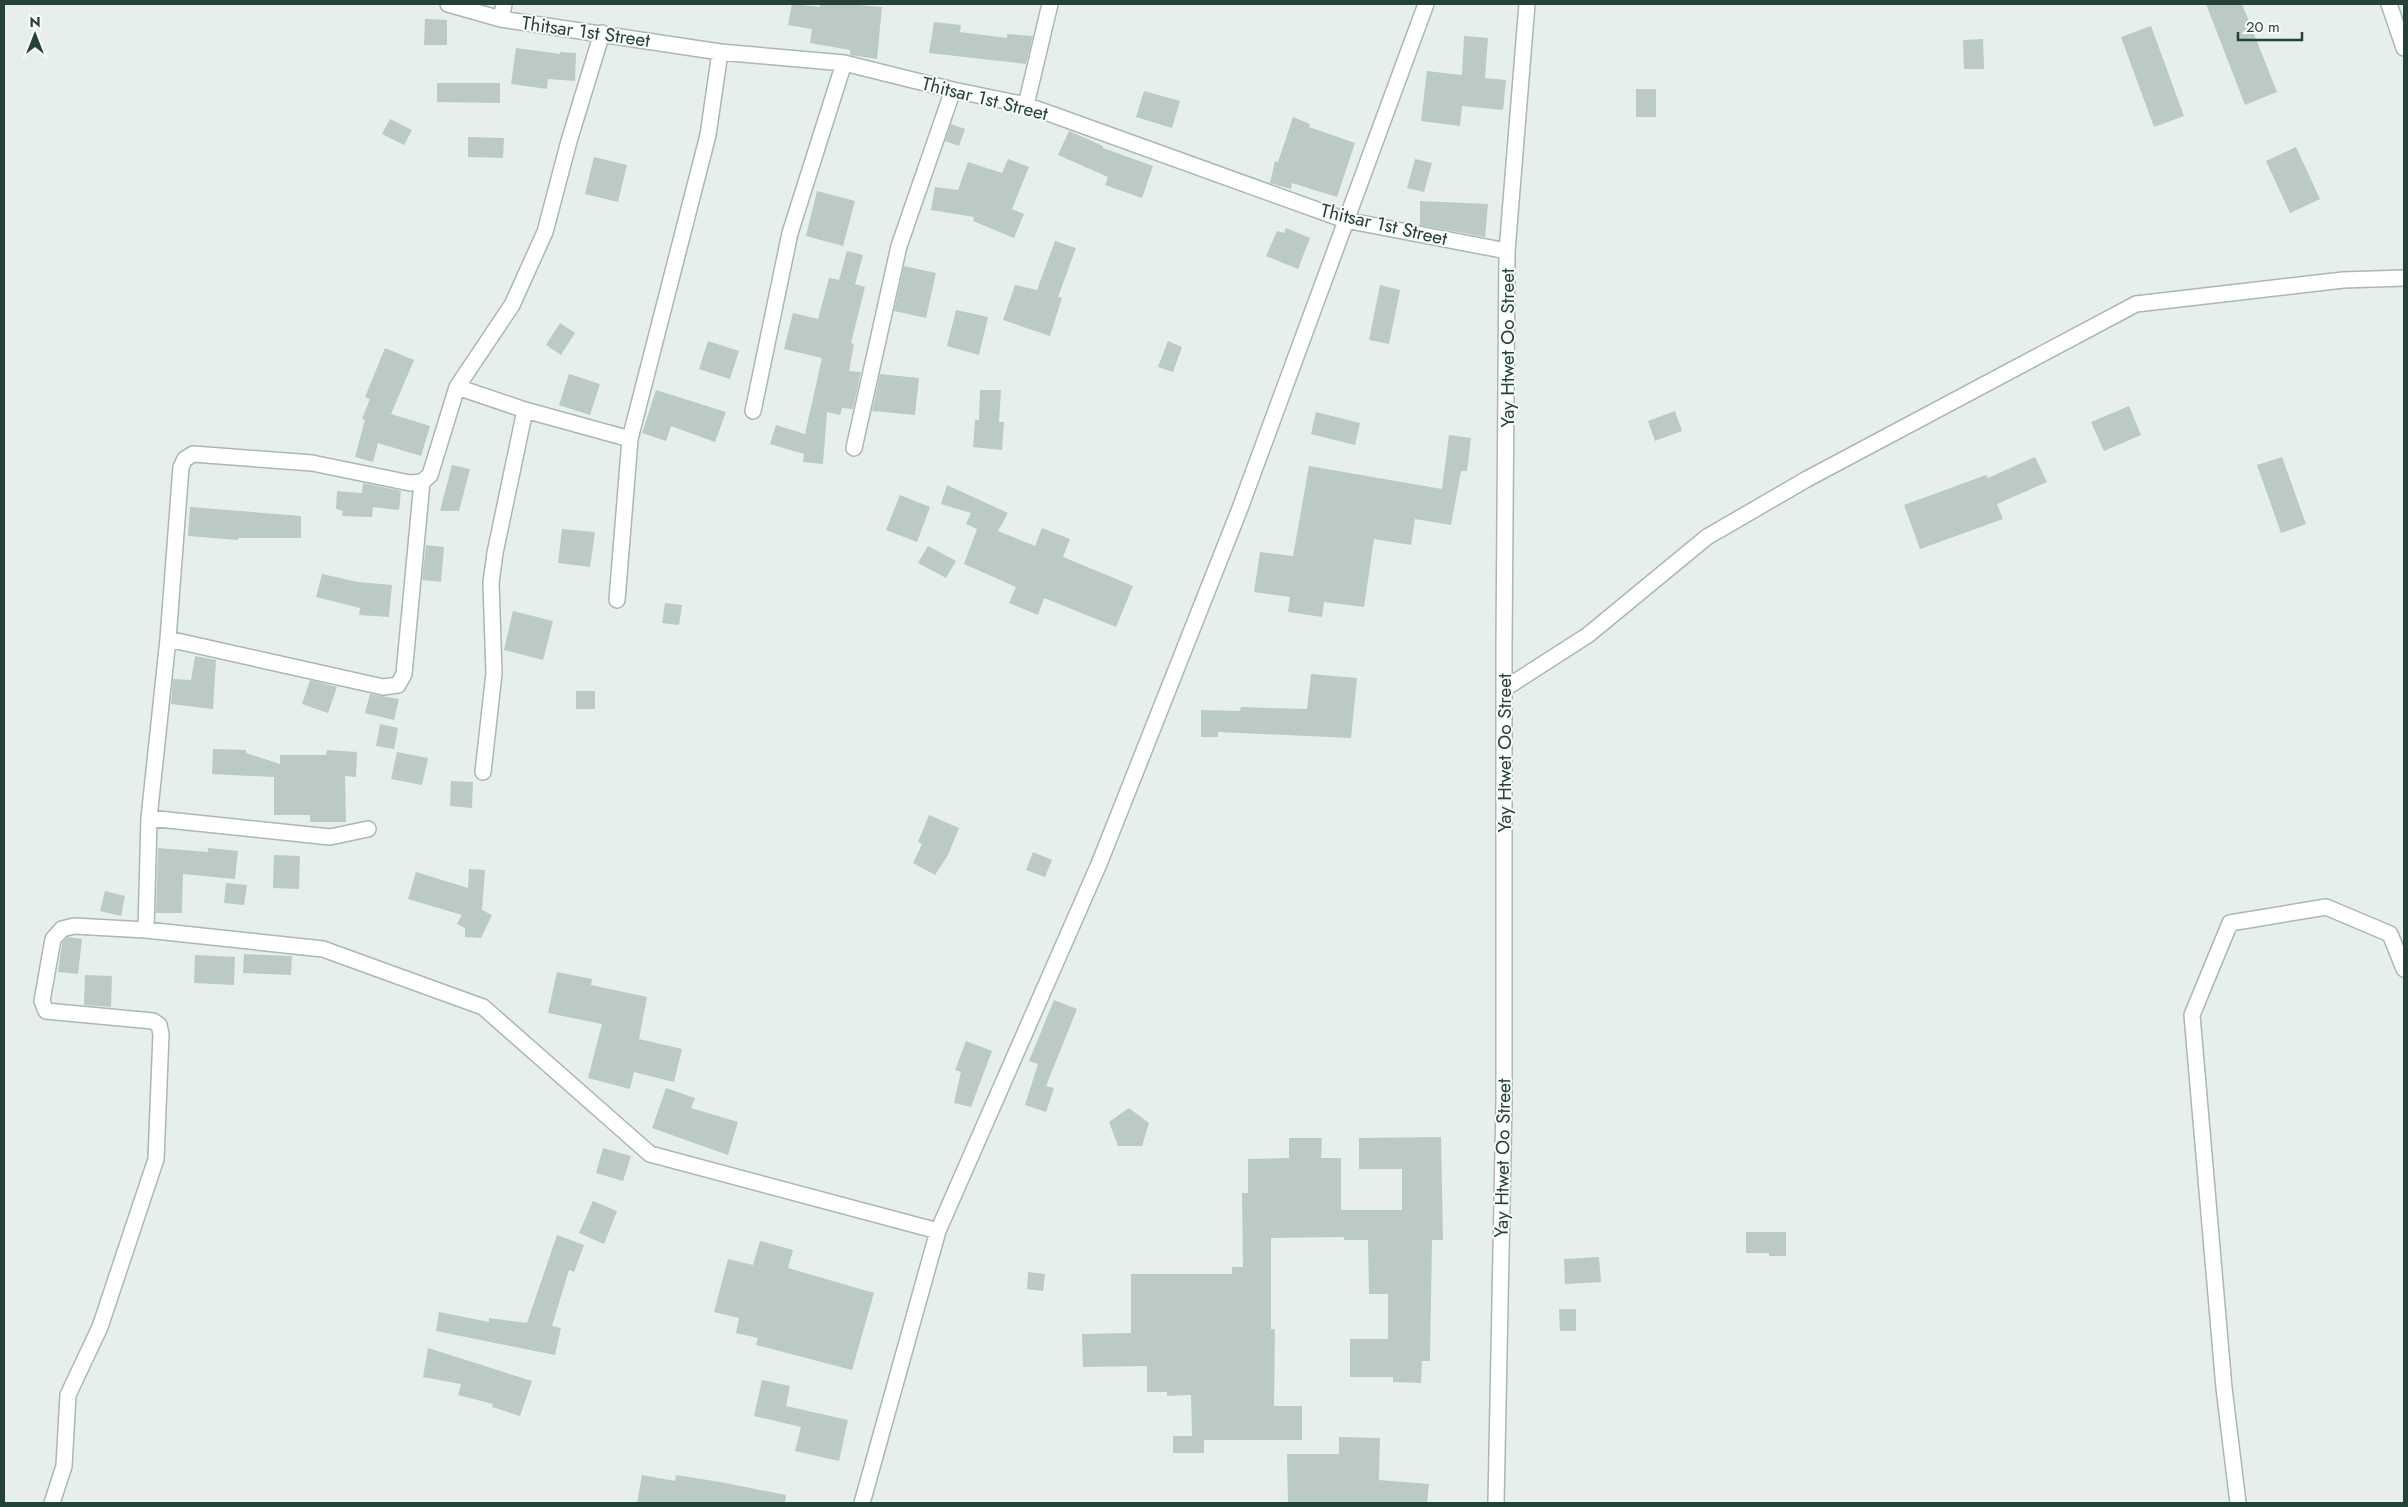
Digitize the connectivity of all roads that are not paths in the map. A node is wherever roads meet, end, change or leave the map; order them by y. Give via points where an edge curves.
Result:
1 (448, 4) edge
2 (504, 4) edge
3 (1050, 4) edge
4 (1426, 4) edge
5 (1526, 4) edge
6 (2389, 4) edge
7 (501, 19) junction
8 (602, 33) junction
9 (2404, 48) edge
10 (720, 52) junction
11 (844, 62) junction
12 (953, 90) junction
13 (1026, 105) junction
14 (1345, 220) junction
15 (1508, 251) junction
16 (2404, 278) edge
17 (457, 387) junction
18 (525, 410) junction
19 (753, 411) dead end
20 (630, 439) junction
21 (854, 448) dead end
22 (422, 482) junction
23 (617, 600) dead end
24 (168, 639) junction
25 (1504, 688) junction
26 (483, 772) dead end
27 (149, 818) junction
28 (368, 829) dead end
29 (146, 930) junction
30 (2404, 968) edge
31 (938, 1231) junction
32 (52, 1503) edge
33 (862, 1503) edge
34 (1496, 1503) edge
35 (2238, 1503) edge

1 - 7 street, Thitsar 1st Street
2 - 7 street
3 - 13 street
4 - 14 street
5 - 15 street, Yay Htwet Oo Street
6 - 9 street
7 - 8 street, Thitsar 1st Street
8 - 10 street, Thitsar 1st Street
8 - 17 street via 545,232 512,305
10 - 11 street, Thitsar 1st Street
10 - 20 street via 708,135
11 - 12 street, Thitsar 1st Street
11 - 19 street via 790,233
12 - 13 street, Thitsar 1st Street
12 - 21 street via 899,246
13 - 14 street, Thitsar 1st Street
14 - 15 street, Thitsar 1st Street
14 - 31 street via 1238,511 1099,864
15 - 25 street, Yay Htwet Oo Street
16 - 25 street via 2343,280 2136,304 1807,479 1707,537 1588,634
17 - 18 street
17 - 22 street via 430,475
18 - 20 street
18 - 26 street via 491,583 494,673
20 - 23 street
22 - 24 street via 410,483 312,463 192,454 181,467
22 - 24 street via 404,674 398,685 383,688
24 - 27 street
25 - 34 street, Yay Htwet Oo Street via 1504,1102
27 - 28 street via 330,837
27 - 29 street
29 - 31 street via 323,949 483,1007 650,1154
29 - 32 street via 74,926 62,929 53,938 42,1001 46,1011 62,1014 153,1021 159,1025 161,1034 156,1158 100,1327 68,1395 64,1466
30 - 35 street via 2390,934 2326,907 2230,923 2192,1015 2224,1388
31 - 33 street

